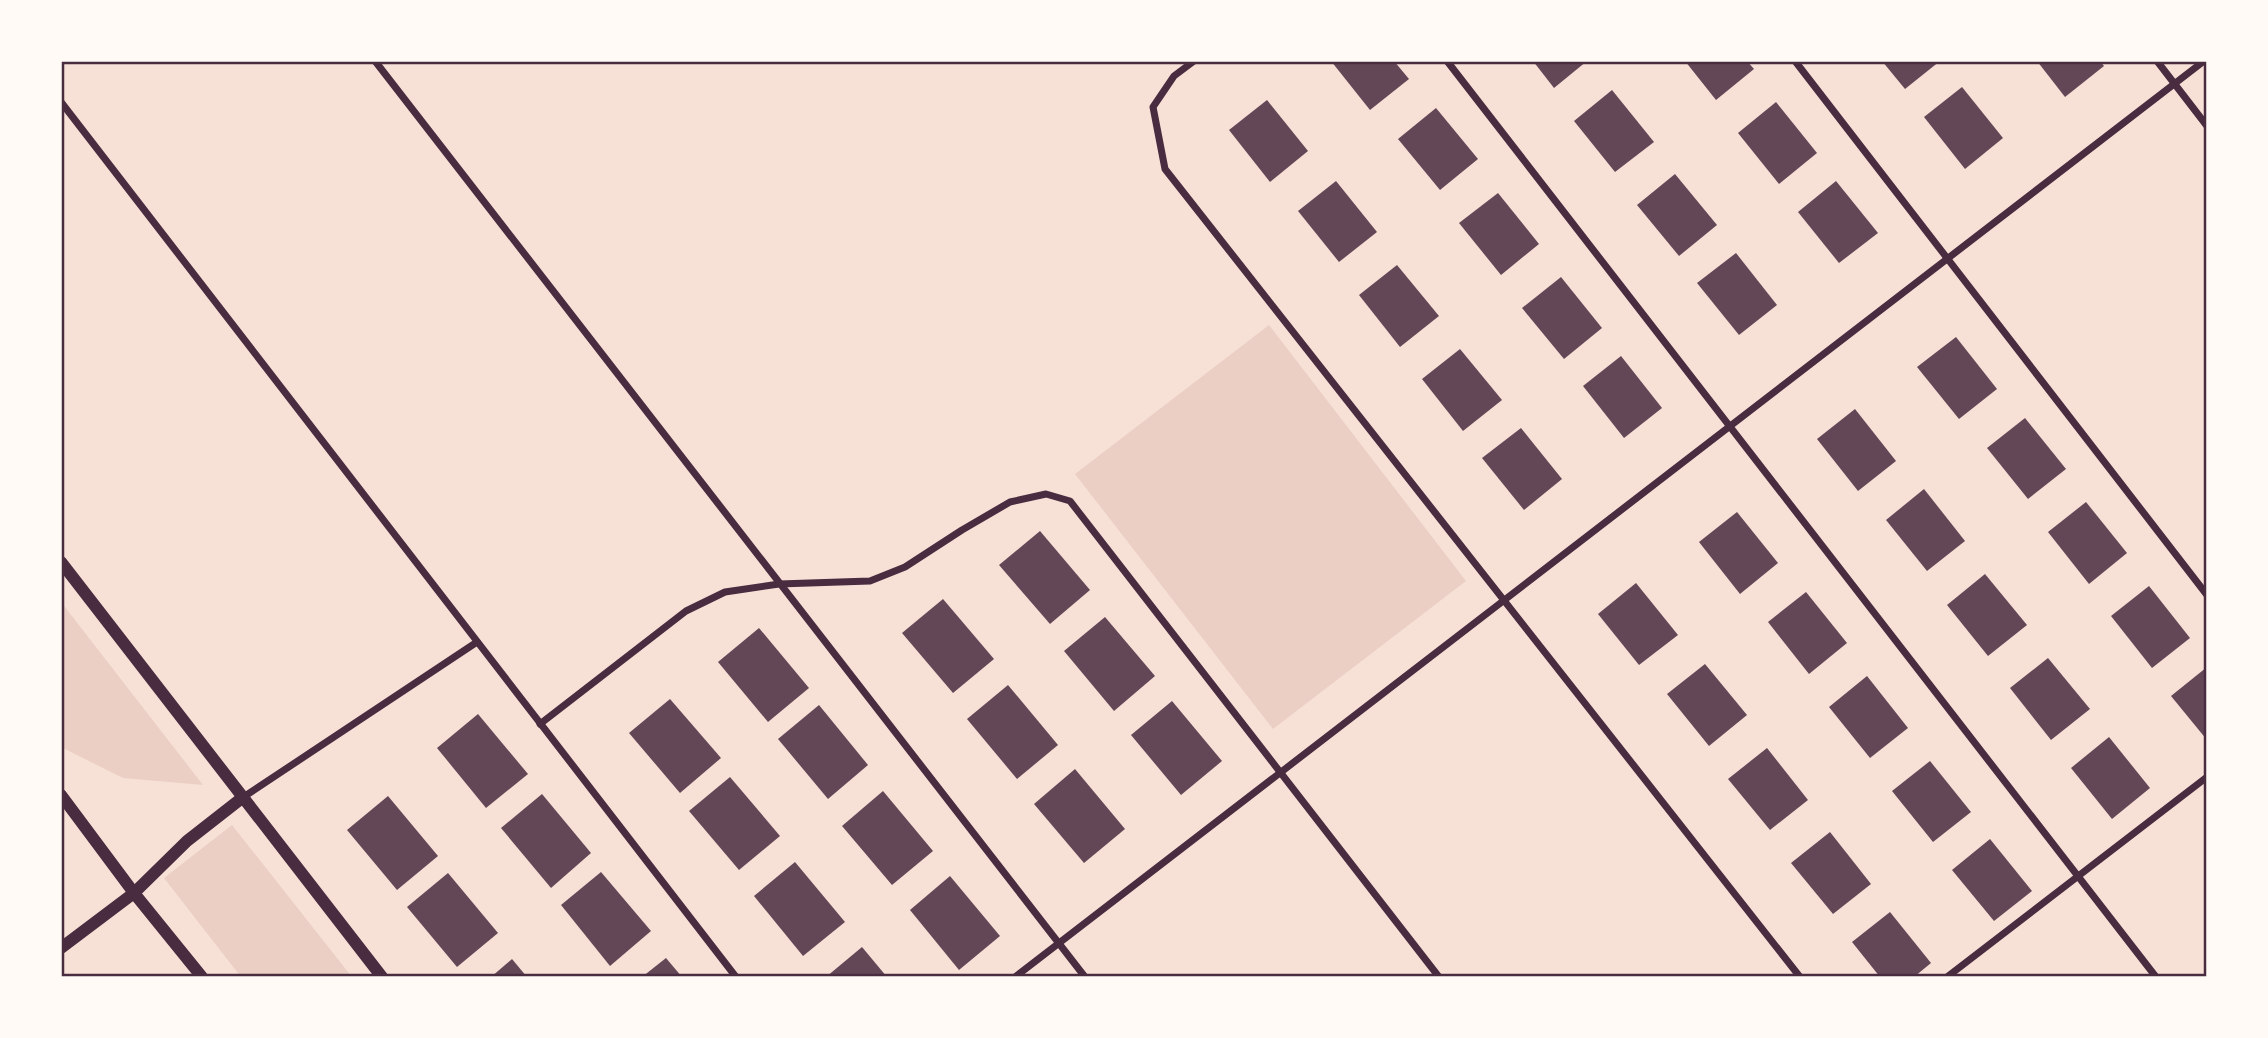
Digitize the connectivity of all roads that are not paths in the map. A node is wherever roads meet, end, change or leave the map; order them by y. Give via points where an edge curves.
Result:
1 (375, 61) edge
2 (1194, 61) edge
3 (1447, 61) edge
4 (1795, 61) edge
5 (2157, 61) edge
6 (2204, 61) edge
7 (2174, 84) junction
8 (61, 102) edge
9 (2207, 126) edge
10 (1948, 259) junction
11 (1730, 426) junction
12 (61, 562) edge
13 (779, 584) junction
14 (2207, 595) edge
15 (1505, 599) junction
16 (477, 642) junction
17 (540, 724) junction
18 (1281, 772) junction
19 (2207, 778) edge
20 (61, 795) edge
21 (242, 798) junction
22 (2078, 876) junction
23 (134, 893) junction
24 (1059, 944) junction
25 (61, 948) edge
26 (202, 977) edge
27 (382, 977) edge
28 (736, 977) edge
29 (1015, 977) edge
30 (1085, 977) edge
31 (1439, 977) edge
32 (1800, 977) edge
33 (1947, 977) edge
34 (2156, 977) edge

1 - 13 street
2 - 15 street via 1174,76 1153,107 1165,169
3 - 11 street
4 - 10 street
5 - 7 street
6 - 7 street
7 - 9 street
7 - 10 street
8 - 16 street
10 - 11 street
10 - 14 street
11 - 15 street
11 - 22 street
12 - 21 street
13 - 17 street via 725,592 686,611
13 - 18 street via 870,581 905,567 1010,502 1046,494 1070,501
13 - 24 street
15 - 18 street
15 - 32 street
16 - 17 street
16 - 21 street
17 - 28 street
18 - 24 street
18 - 31 street
19 - 22 street
20 - 23 street
21 - 23 street
21 - 27 street
22 - 33 street
22 - 34 street
23 - 25 street
23 - 26 street
24 - 29 street
24 - 30 street

